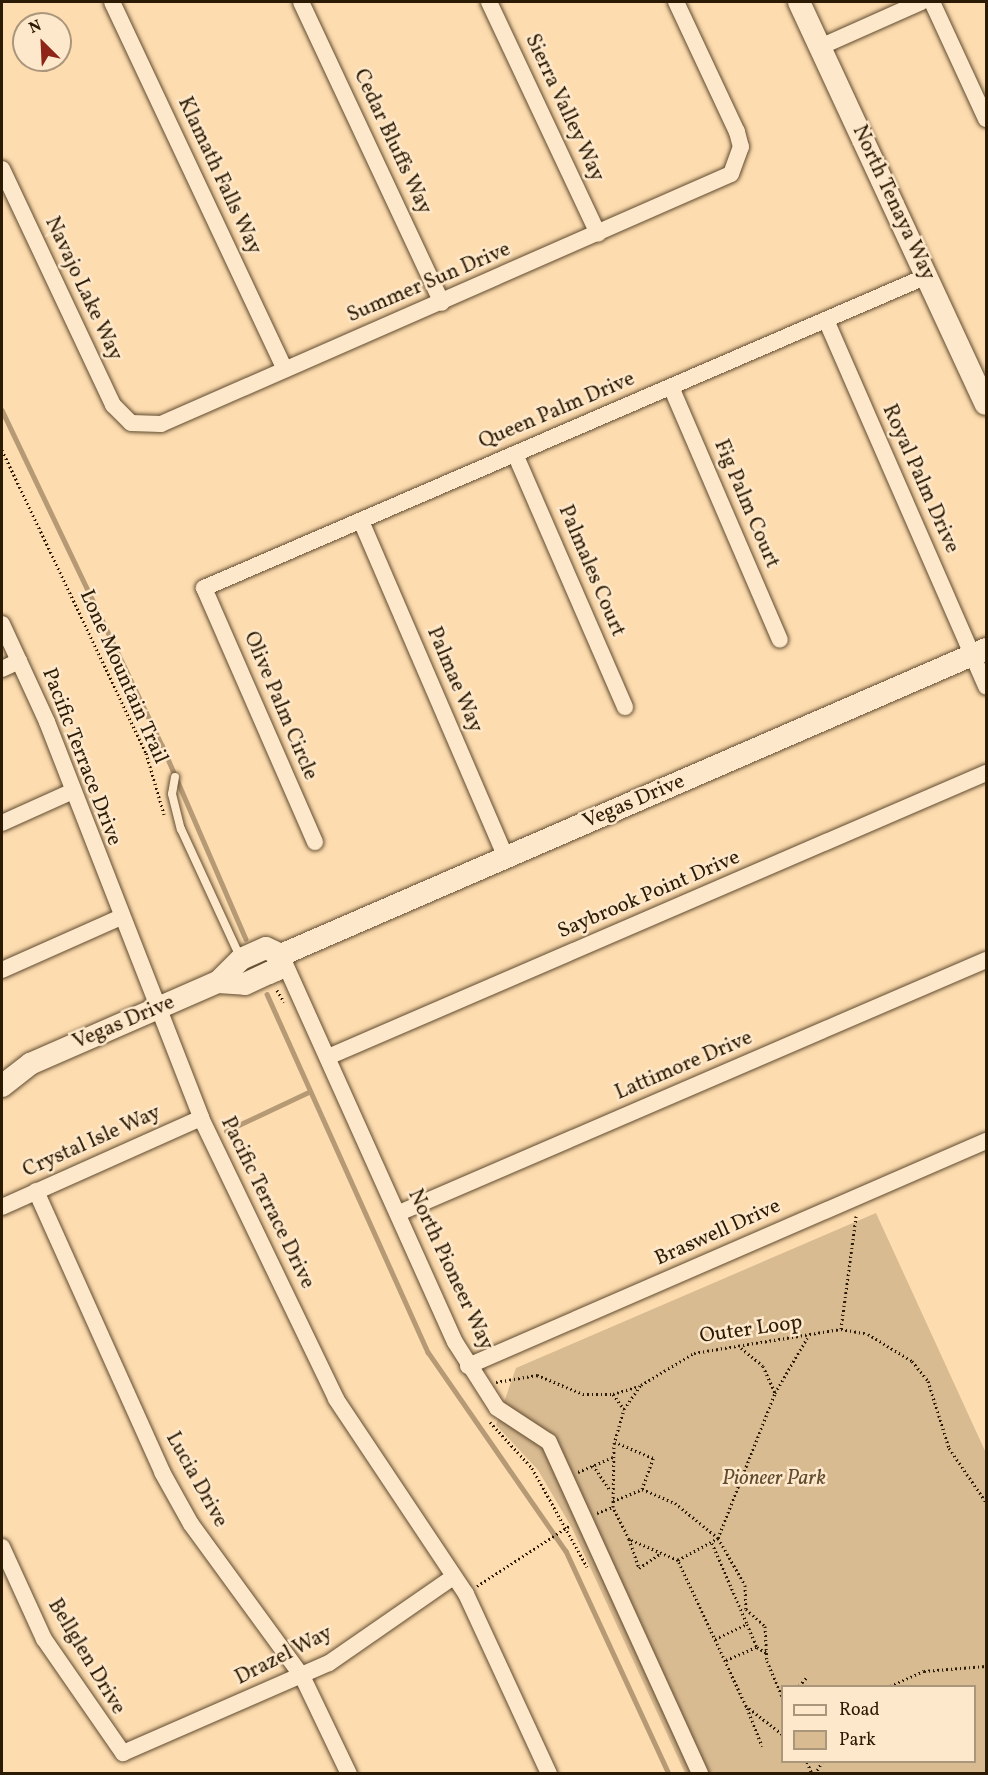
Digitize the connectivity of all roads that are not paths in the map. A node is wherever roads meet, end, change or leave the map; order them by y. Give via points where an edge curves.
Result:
1 (112, 2) edge
2 (301, 2) edge
3 (489, 2) edge
4 (676, 2) edge
5 (799, 2) edge
6 (921, 2) edge
7 (932, 2) edge
8 (820, 47) junction
9 (987, 119) edge
10 (2, 169) edge
11 (598, 234) junction
12 (927, 276) junction
13 (442, 303) junction
14 (826, 320) junction
15 (285, 369) junction
16 (671, 387) junction
17 (987, 404) edge
18 (131, 423) joint
19 (515, 454) junction
20 (361, 521) junction
21 (204, 588) joint
22 (2, 624) edge
23 (780, 640) dead end
24 (979, 652) edge
25 (19, 661) junction
26 (2, 669) edge
27 (987, 687) edge
28 (625, 707) dead end
29 (987, 773) edge
30 (175, 777) dead end
31 (71, 792) junction
32 (2, 823) edge
33 (315, 842) dead end
34 (506, 858) junction
35 (119, 918) junction
36 (281, 955) junction
37 (241, 960) junction
38 (987, 960) edge
39 (2, 970) edge
40 (218, 982) junction
41 (155, 1009) junction
42 (328, 1057) junction
43 (30, 1064) junction
44 (2, 1068) edge
45 (2, 1086) edge
46 (201, 1118) junction
47 (987, 1141) edge
48 (36, 1191) junction
49 (2, 1206) edge
50 (399, 1213) junction
51 (468, 1366) junction
52 (2, 1547) edge
53 (453, 1577) junction
54 (302, 1676) junction
55 (123, 1753) joint
56 (349, 1773) edge
57 (549, 1773) edge
58 (700, 1773) edge

1 - 15 street, Klamath Falls Way
2 - 13 street, Cedar Bluffs Way
3 - 11 street, Sierra Valley Way
4 - 11 street, Summer Sun Drive via 738,132 737,164 718,182
5 - 8 main road, North Tenaya Way
6 - 8 street
7 - 9 street
8 - 12 main road, North Tenaya Way
10 - 18 street, Navajo Lake Way via 112,405
11 - 13 street, Summer Sun Drive
12 - 14 street, Queen Palm Drive
12 - 17 main road, North Tenaya Way
13 - 15 street, Summer Sun Drive
14 - 16 street, Queen Palm Drive
14 - 24 street, Royal Palm Drive
15 - 18 street, Summer Sun Drive via 161,423
16 - 19 street, Queen Palm Drive
16 - 23 street, Fig Palm Court
19 - 20 street, Queen Palm Drive
19 - 28 street, Palmales Court
20 - 21 street, Queen Palm Drive
20 - 34 street, Palmae Way
21 - 33 street, Olive Palm Circle
22 - 25 street, Pacific Terrace Drive
24 - 27 street, Royal Palm Drive
24 - 34 main road, Vegas Drive
25 - 26 street
25 - 31 street, Pacific Terrace Drive
29 - 42 street, Saybrook Point Drive
30 - 37 lane via 172,794 181,829
31 - 32 street
31 - 35 street, Pacific Terrace Drive
34 - 36 main road, Vegas Drive
35 - 39 street
35 - 41 street, Pacific Terrace Drive
36 - 37 main road, Vegas Drive via 266,948
36 - 40 main road, Vegas Drive via 276,970 269,974 245,984
36 - 42 street, North Pioneer Way
37 - 40 main road, Vegas Drive
38 - 50 street, Lattimore Drive
40 - 41 main road, Vegas Drive
41 - 43 main road, Vegas Drive
41 - 46 street, Pacific Terrace Drive
42 - 50 street, North Pioneer Way
43 - 44 main road, Vegas Drive
43 - 45 main road, Vegas Drive
46 - 48 street, Crystal Isle Way
46 - 53 street, Pacific Terrace Drive via 336,1399
47 - 51 street, Braswell Drive
48 - 49 street, Crystal Isle Way
48 - 54 street, Lucia Drive via 162,1472 191,1524
50 - 51 street, North Pioneer Way
51 - 58 street, North Pioneer Way via 504,1413 543,1435
52 - 55 street, Bellglen Drive via 44,1639
53 - 54 street, Drazel Way
53 - 57 street, Pacific Terrace Drive via 466,1594
54 - 55 street, Drazel Way
54 - 56 street, Lucia Drive

